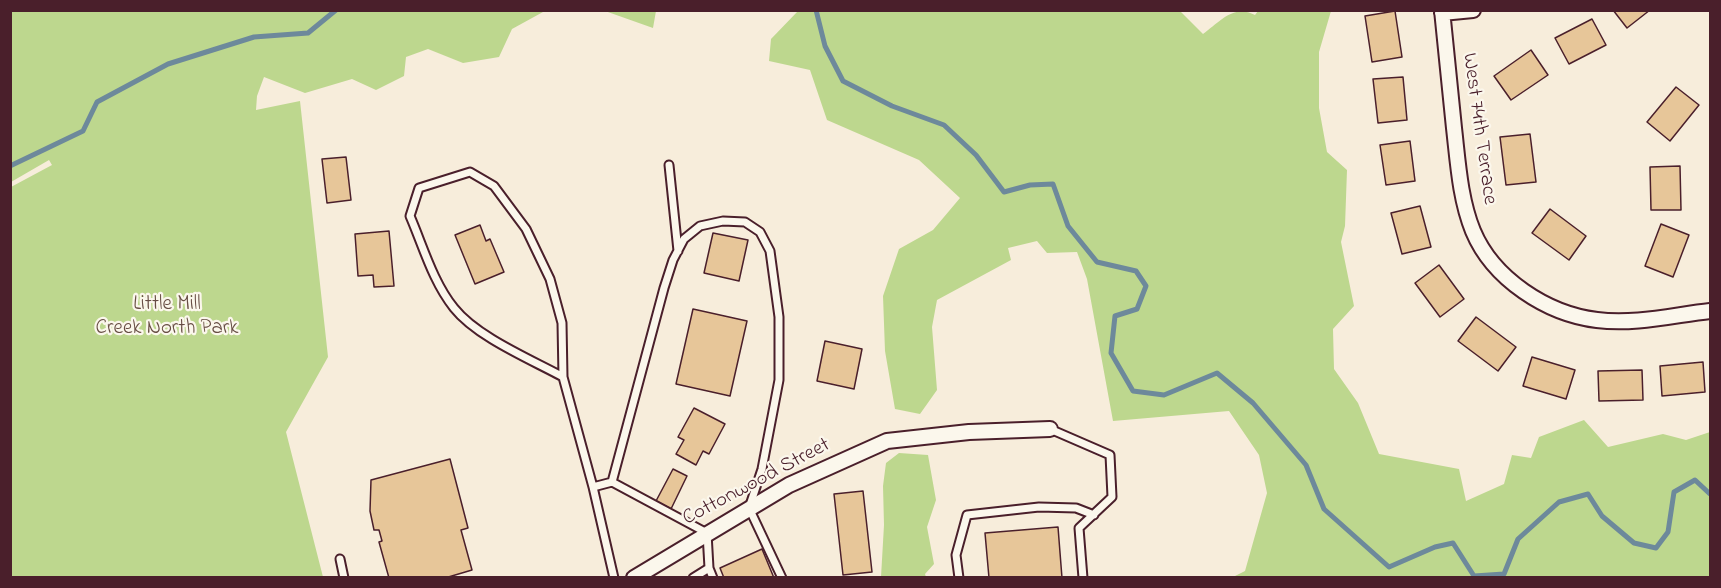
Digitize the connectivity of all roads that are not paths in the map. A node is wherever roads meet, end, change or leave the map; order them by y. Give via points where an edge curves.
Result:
1 (1473, 10) edge
2 (1442, 12) edge
3 (669, 165) dead end
4 (678, 251) junction
5 (1710, 311) edge
6 (563, 377) junction
7 (1050, 429) joint
8 (612, 482) junction
9 (593, 487) junction
10 (749, 507) junction
11 (1094, 515) junction
12 (707, 532) junction
13 (340, 559) dead end
14 (709, 568) junction
15 (344, 578) edge
16 (614, 578) edge
17 (634, 578) edge
18 (693, 578) edge
19 (713, 578) edge
20 (782, 578) edge
21 (958, 578) edge
22 (1083, 578) edge

1 - 2 street
2 - 5 street, West 74th Terrace via 1461,191 1473,232 1494,265 1525,293 1565,314 1598,321
3 - 4 lane
4 - 8 lane via 664,288
4 - 10 lane via 684,239 700,226 723,221 745,222 760,232 770,251 779,318 779,380 762,469
6 - 6 lane via 562,323 550,279 526,229 494,186 470,172 419,188 411,216 440,286 454,308 476,330
6 - 9 lane
7 - 10 street, Cottonwood Street via 887,441 789,484
7 - 11 lane via 1110,455 1112,497
8 - 9 lane
8 - 12 lane
9 - 16 lane
10 - 12 street, Cottonwood Street
10 - 20 lane
11 - 21 lane via 1076,507 967,514 956,555
11 - 22 lane via 1079,528
12 - 14 lane
12 - 17 street, Cottonwood Street
13 - 15 lane
14 - 18 lane
14 - 19 lane

